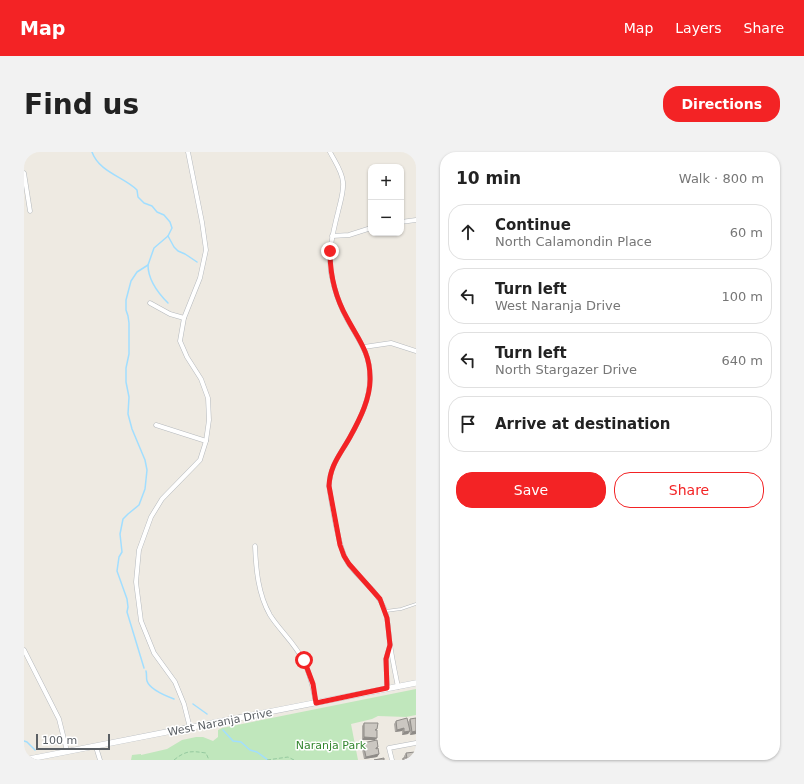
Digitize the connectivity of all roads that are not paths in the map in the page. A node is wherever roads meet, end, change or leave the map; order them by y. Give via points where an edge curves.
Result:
1 (188, 152) edge
2 (330, 152) edge
3 (24, 173) edge
4 (30, 211) dead end
5 (416, 220) edge
6 (404, 222) edge
7 (368, 229) edge
8 (332, 236) junction
9 (150, 303) dead end
10 (184, 318) junction
11 (364, 347) junction
12 (416, 351) edge
13 (156, 425) dead end
14 (206, 441) junction
15 (255, 546) dead end
16 (416, 604) edge
17 (385, 611) junction
18 (390, 645) junction
19 (24, 650) edge
20 (416, 683) edge
21 (398, 686) junction
22 (387, 688) junction
23 (316, 703) junction
24 (190, 728) junction
25 (416, 743) edge
26 (96, 747) junction
27 (67, 751) junction
28 (24, 760) edge
29 (100, 760) edge
30 (392, 760) edge

1 - 10 street via 206,250 200,278
2 - 8 street via 343,183
3 - 4 street
5 - 6 street
7 - 8 street via 349,235
8 - 11 street via 330,263 337,296
9 - 10 street
10 - 14 street via 180,341 202,380 208,398 209,420
11 - 12 street via 391,343
11 - 17 street via 370,367 365,407 335,460 329,486 344,556 380,599
13 - 14 street
14 - 24 street via 200,460 162,499 151,517 139,550 136,582 141,621 154,653 175,682
15 - 23 street via 262,596 277,625 304,660 313,684
16 - 17 lane
17 - 18 street
18 - 21 street
18 - 22 street via 386,659
19 - 27 street via 59,719
20 - 21 street, West Naranja Drive
21 - 22 street, West Naranja Drive
22 - 23 street, West Naranja Drive
23 - 24 street, West Naranja Drive
24 - 26 street, West Naranja Drive
25 - 30 street via 389,748
26 - 27 street, West Naranja Drive
26 - 29 street
27 - 28 street, West Naranja Drive

